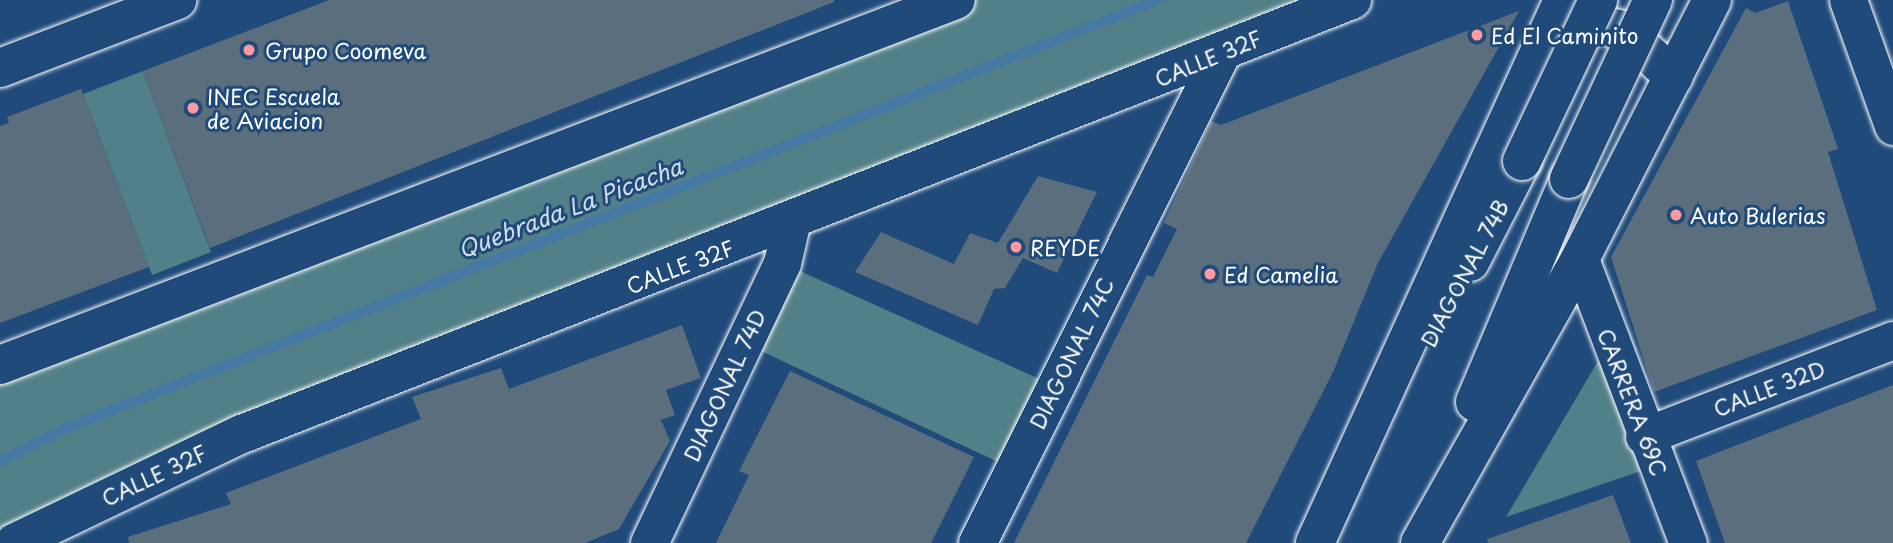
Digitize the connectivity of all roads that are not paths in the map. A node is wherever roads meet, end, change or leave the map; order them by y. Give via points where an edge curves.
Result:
1 (177, 0) edge
2 (956, 0) edge
3 (1352, 0) edge
4 (1598, 0) edge
5 (1653, 0) edge
6 (1712, 0) edge
7 (1848, 0) edge
8 (1558, 12) edge
9 (1222, 52) junction
10 (0, 68) edge
11 (1674, 77) junction
12 (1893, 126) edge
13 (791, 224) junction
14 (1580, 260) junction
15 (1893, 340) edge
16 (0, 365) edge
17 (1644, 436) junction
18 (14, 543) edge
19 (649, 543) edge
20 (977, 543) edge
21 (1315, 543) edge
22 (1323, 543) edge
23 (1417, 543) edge
24 (1688, 543) edge

1 - 10 main road
2 - 16 main road
3 - 9 main road, CALLE 32F
4 - 22 main road, DIAGONAL 74B, bridge via 1522,161
5 - 23 main road, bridge via 1569,179
6 - 11 main road
7 - 12 street
8 - 11 main road via 1623,30
8 - 21 main road
9 - 13 main road, CALLE 32F
9 - 20 street, DIAGONAL 74C
11 - 14 main road
13 - 18 main road, CALLE 32F via 242,434
13 - 19 street, DIAGONAL 74D via 782,263
14 - 17 street, CARRERA 69C
14 - 23 main road
15 - 17 street, CALLE 32D
17 - 24 street, CARRERA 69C

